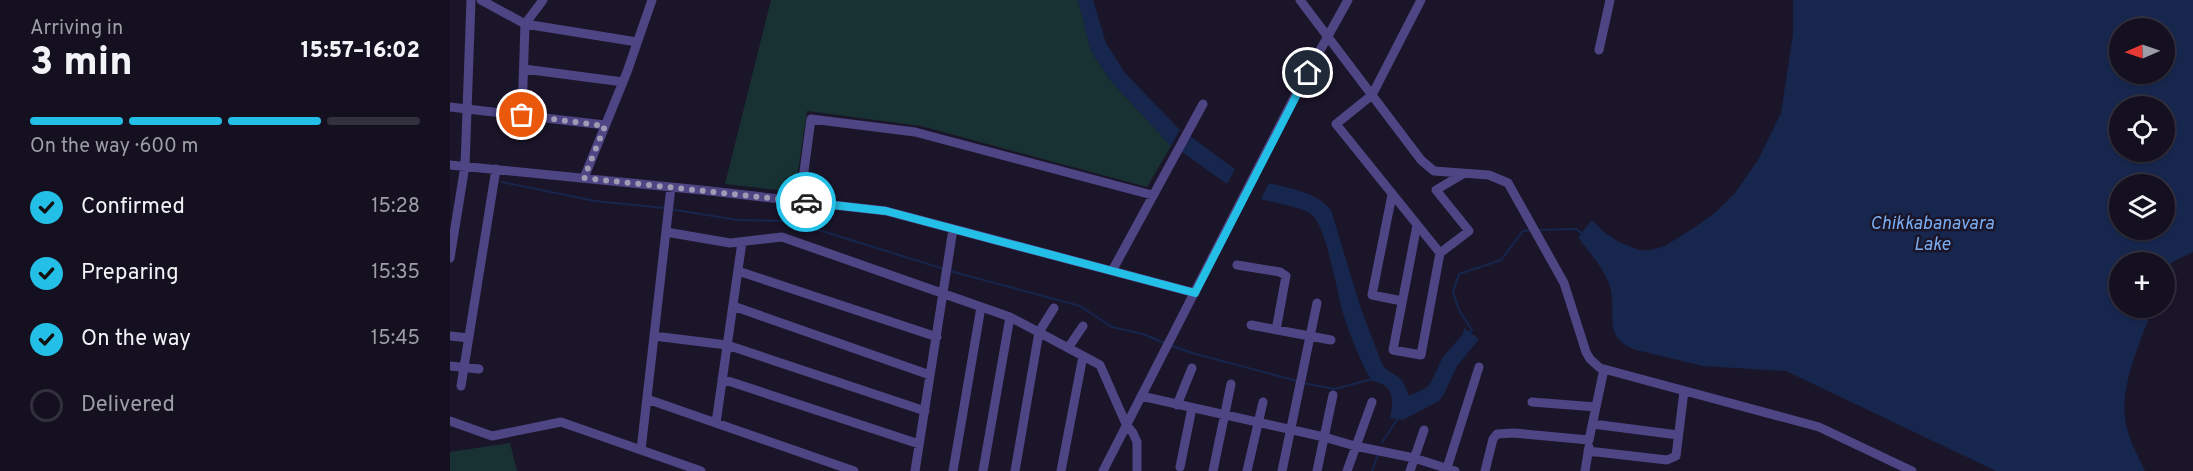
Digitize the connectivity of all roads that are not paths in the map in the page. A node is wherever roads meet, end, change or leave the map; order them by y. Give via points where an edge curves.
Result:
1 (471, 0) edge
2 (481, 0) edge
3 (543, 0) edge
4 (649, 0) edge
5 (1299, 0) edge
6 (1348, 0) edge
7 (1421, 0) edge
8 (1610, 0) edge
9 (525, 24) junction
10 (1328, 39) junction
11 (637, 42) junction
12 (1599, 50) dead end
13 (524, 69) junction
14 (623, 82) junction
15 (1372, 95) junction
16 (1203, 104) dead end
17 (450, 107) edge
18 (467, 108) junction
19 (522, 115) junction
20 (605, 126) junction
21 (450, 165) edge
22 (465, 166) junction
23 (496, 170) junction
24 (1464, 173) junction
25 (584, 178) junction
26 (671, 187) junction
27 (1152, 195) junction
28 (1392, 195) junction
29 (800, 201) junction
30 (1416, 225) junction
31 (953, 229) junction
32 (666, 232) junction
33 (742, 242) junction
34 (1440, 253) junction
35 (450, 258) edge
36 (1237, 266) dead end
37 (738, 271) junction
38 (1112, 271) junction
39 (1195, 293) junction
40 (943, 294) junction
41 (1402, 301) junction
42 (1317, 303) dead end
43 (733, 306) junction
44 (981, 307) junction
45 (1054, 308) dead end
46 (1010, 317) junction
47 (1251, 325) dead end
48 (1083, 326) dead end
49 (1276, 330) junction
50 (1039, 332) junction
51 (450, 336) edge
52 (654, 336) junction
53 (937, 337) junction
54 (1309, 337) junction
55 (469, 338) junction
56 (1331, 340) dead end
57 (727, 345) junction
58 (1068, 348) junction
59 (1083, 356) junction
60 (450, 366) edge
61 (464, 367) junction
62 (1192, 368) dead end
63 (1479, 368) dead end
64 (479, 369) dead end
65 (1604, 369) junction
66 (930, 375) junction
67 (722, 379) junction
68 (1231, 384) dead end
69 (461, 386) dead end
70 (1684, 391) junction
71 (1334, 395) dead end
72 (1141, 396) junction
73 (647, 399) junction
74 (1263, 402) dead end
75 (1372, 402) dead end
76 (1532, 402) dead end
77 (1177, 405) junction
78 (1596, 406) junction
79 (1192, 408) junction
80 (925, 411) junction
81 (1224, 415) junction
82 (450, 421) edge
83 (716, 423) junction
84 (1258, 423) junction
85 (1593, 423) junction
86 (1126, 424) junction
87 (1291, 430) junction
88 (1424, 430) dead end
89 (1678, 435) junction
90 (1324, 437) junction
91 (1589, 440) junction
92 (919, 444) junction
93 (1355, 446) junction
94 (641, 450) junction
95 (1588, 452) junction
96 (1414, 458) junction
97 (1180, 467) dead end
98 (850, 470) edge
99 (1449, 470) edge
100 (701, 471) edge
101 (915, 471) edge
102 (953, 471) edge
103 (983, 471) edge
104 (1015, 471) edge
105 (1061, 471) edge
106 (1102, 471) edge
107 (1137, 471) edge
108 (1213, 471) edge
109 (1248, 471) edge
110 (1282, 471) edge
111 (1317, 471) edge
112 (1347, 471) edge
113 (1410, 471) edge
114 (1485, 471) edge
115 (1492, 471) edge
116 (1585, 471) edge
117 (1912, 471) edge

1 - 18 street
2 - 9 street
3 - 9 street
4 - 11 street
5 - 10 street
6 - 10 street
7 - 15 street
8 - 12 street
9 - 11 street
9 - 13 street
10 - 15 street
10 - 39 street
11 - 14 street
13 - 14 street
13 - 19 street
14 - 20 street
15 - 24 street via 1428,166 1434,171
15 - 28 street via 1336,124
16 - 27 street
17 - 18 street
18 - 19 street
18 - 22 street
19 - 20 street
20 - 25 street
21 - 22 street
22 - 23 street
22 - 35 street
23 - 25 street
23 - 55 street
24 - 34 street via 1436,190 1469,231
24 - 65 street via 1489,175 1511,187 1564,283 1586,352
25 - 26 street
26 - 29 street
26 - 32 street
27 - 29 street via 915,132 811,119
27 - 38 street
28 - 30 street
28 - 41 street via 1372,295
29 - 31 street via 886,211
30 - 34 street
30 - 41 street
31 - 38 street
31 - 40 street
32 - 33 street
32 - 52 street
33 - 37 street
33 - 40 street via 782,237
34 - 41 street via 1421,355 1393,350
36 - 49 street via 1286,276
37 - 43 street
37 - 53 street
38 - 39 street
39 - 72 street
40 - 44 street
40 - 53 street
42 - 54 street
43 - 57 street
43 - 66 street
44 - 46 street
44 - 102 street
45 - 50 street
46 - 50 street
46 - 103 street
47 - 49 street
48 - 58 street
49 - 54 street
50 - 58 street
50 - 104 street
51 - 55 street
52 - 57 street
52 - 73 street
53 - 66 street
54 - 56 street
54 - 87 street
55 - 61 street
57 - 67 street
57 - 80 street
58 - 59 street
59 - 86 street via 1100,365
59 - 105 street
60 - 61 street
61 - 64 street
61 - 69 street
62 - 77 street
63 - 99 street
65 - 70 street
65 - 78 street
66 - 80 street
67 - 83 street
67 - 92 street
68 - 81 street
70 - 89 street
70 - 117 street via 1819,427
71 - 90 street
72 - 77 street
72 - 86 street
73 - 83 street
73 - 94 street
74 - 84 street
75 - 93 street
76 - 78 street
77 - 79 street
78 - 85 street
79 - 81 street
79 - 97 street
80 - 92 street
81 - 84 street
81 - 108 street
82 - 94 street via 492,436 561,422
83 - 98 street
84 - 87 street
84 - 109 street
85 - 89 street
85 - 91 street
86 - 106 street
86 - 107 street via 1137,442
87 - 90 street
87 - 110 street
88 - 96 street
89 - 95 street via 1676,456 1667,460
90 - 93 street
90 - 111 street
91 - 95 street
91 - 114 street via 1497,434 1492,439
92 - 101 street
93 - 96 street
93 - 112 street
94 - 100 street
95 - 116 street
96 - 99 street
96 - 113 street
114 - 115 street

